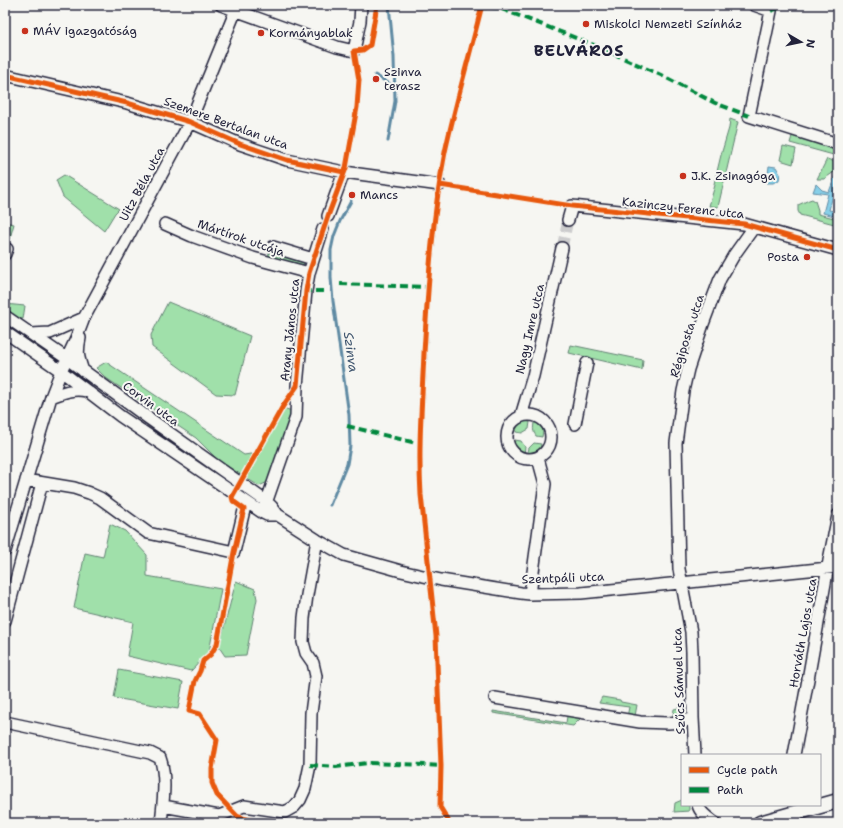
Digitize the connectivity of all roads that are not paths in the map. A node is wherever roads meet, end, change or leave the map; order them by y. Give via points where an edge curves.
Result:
1 (221, 5) edge
2 (361, 5) edge
3 (754, 5) edge
4 (237, 8) edge
5 (771, 8) edge
6 (5, 75) edge
7 (190, 122) junction
8 (838, 144) edge
9 (344, 172) junction
10 (440, 185) dead end
11 (328, 216) dead end
12 (568, 220) tunnel mouth
13 (166, 224) dead end
14 (754, 227) junction
15 (323, 229) dead end
16 (273, 247) dead end
17 (5, 248) edge
18 (562, 248) tunnel mouth
19 (838, 250) edge
20 (5, 254) edge
21 (313, 259) junction
22 (309, 273) junction
23 (5, 316) edge
24 (84, 318) junction
25 (5, 332) edge
26 (31, 334) junction
27 (66, 358) junction
28 (587, 363) dead end
29 (61, 371) junction
30 (83, 371) junction
31 (87, 391) junction
32 (51, 397) junction
33 (521, 416) junction
34 (575, 424) dead end
35 (538, 458) junction
36 (26, 480) junction
37 (42, 483) junction
38 (246, 502) junction
39 (265, 508) junction
40 (838, 515) edge
41 (298, 528) joint
42 (317, 540) junction
43 (5, 551) edge
44 (833, 567) edge
45 (682, 583) junction
46 (530, 594) junction
47 (5, 621) edge
48 (496, 698) dead end
49 (693, 718) junction
50 (5, 722) edge
51 (695, 754) edge
52 (794, 754) edge
53 (838, 801) edge
54 (821, 804) edge
55 (163, 806) junction
56 (698, 806) edge
57 (812, 806) edge
58 (785, 811) edge
59 (161, 823) edge
60 (715, 823) edge
61 (760, 823) edge

1 - 4 street
2 - 4 street via 354,51 337,47
3 - 5 street
4 - 7 street, Uitz Béla utca
5 - 8 street via 749,116
6 - 7 street, Szemere Bertalan utca via 127,103
7 - 9 street, Szemere Bertalan utca via 240,144 287,160
7 - 24 street, Uitz Béla utca
9 - 10 street, Szemere Bertalan utca
9 - 11 street
12 - 14 street, Kazinczy Ferenc utca via 572,206
13 - 22 street, Mártírok utcája via 253,258
14 - 19 street, Kazinczy Ferenc utca
14 - 45 street, Régiposta utca via 720,279 688,369 683,391 676,444 679,569
15 - 21 street, Arany János utca
16 - 21 street
17 - 20 street
18 - 33 street, Nagy Imre utca via 533,376
21 - 22 street, Arany János utca
22 - 39 street, Arany János utca via 296,417
23 - 26 street, Corvin utca
24 - 26 street via 50,333
24 - 27 street, Uitz Béla utca
24 - 30 street via 78,350
25 - 29 street, Corvin utca
26 - 27 street, Corvin utca
27 - 29 street, Uitz Béla utca
27 - 30 street, Corvin utca
28 - 34 street
29 - 31 street, Corvin utca
29 - 32 street, Uitz Béla utca
30 - 39 street, Corvin utca
31 - 32 street via 78,389
31 - 38 street, Corvin utca
32 - 36 street, Uitz Béla utca
33 - 35 street via 540,418 549,428 551,442 544,454
33 - 35 street via 508,430 506,436 509,449 525,460
35 - 46 street via 545,484
36 - 37 street
36 - 43 street, Uitz Béla utca
37 - 38 street via 89,492 148,532 234,552
37 - 47 street
38 - 39 street, Corvin utca
39 - 41 street, Corvin utca via 272,507 278,515
40 - 44 street, Horváth Lajos utca via 830,555
41 - 42 street, Szentpáli utca
42 - 46 street, Szentpáli utca via 344,555 401,571
42 - 55 street via 304,618 303,642 316,676 311,713 310,764 300,800 285,812 244,806 219,816
44 - 45 street, Szentpáli utca
44 - 52 street, Horváth Lajos utca
45 - 46 street, Szentpáli utca
45 - 49 street, Szűcs Sámuel utca via 691,632
48 - 49 street via 640,722 668,723
49 - 51 street, Szűcs Sámuel utca
50 - 55 street via 150,753 160,758 164,779
53 - 54 main road
55 - 59 street
56 - 60 street via 702,813
57 - 58 main road
58 - 61 main road

